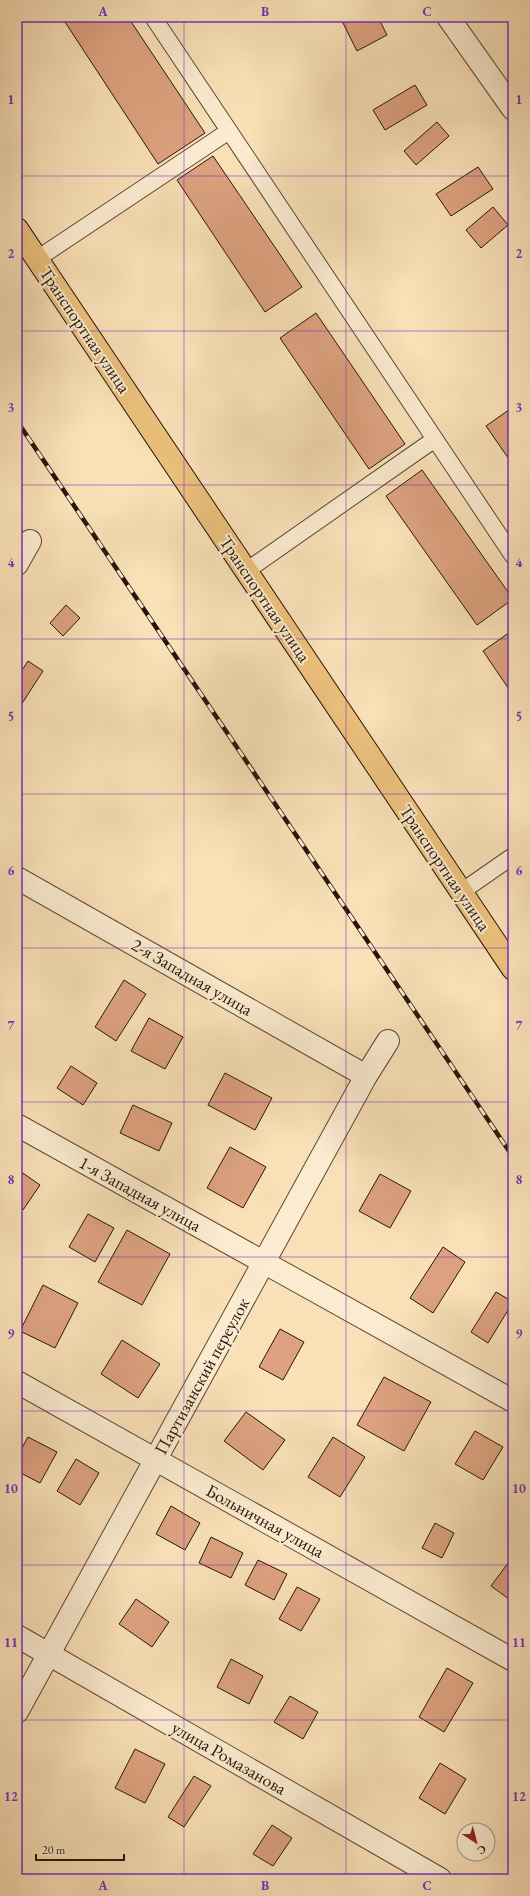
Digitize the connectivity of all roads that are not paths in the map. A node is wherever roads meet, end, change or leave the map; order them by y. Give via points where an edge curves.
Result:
1 (153, 17) edge
2 (448, 17) edge
3 (513, 108) edge
4 (229, 131) junction
5 (17, 229) edge
6 (37, 259) junction
7 (435, 439) junction
8 (30, 541) dead end
9 (513, 556) edge
10 (17, 564) edge
11 (246, 571) junction
12 (513, 856) edge
13 (17, 878) edge
14 (461, 892) junction
15 (513, 969) edge
16 (388, 1041) dead end
17 (366, 1076) junction
18 (17, 1125) edge
19 (264, 1263) junction
20 (17, 1382) edge
21 (513, 1401) edge
22 (156, 1460) junction
23 (17, 1636) edge
24 (49, 1654) junction
25 (513, 1660) edge
26 (17, 1712) edge
27 (440, 1879) edge

1 - 4 lane
2 - 3 street
4 - 6 lane
4 - 7 lane
5 - 6 main road, Транспортная улица
6 - 11 main road, Транспортная улица
7 - 9 lane
7 - 11 lane
8 - 10 street
11 - 14 main road, Транспортная улица
12 - 14 lane
13 - 17 street, 2-я Западная улица
14 - 15 main road, Транспортная улица
16 - 17 street, Партизанский переулок
17 - 19 street, Партизанский переулок
18 - 19 street, 1-я Западная улица
19 - 21 street, 1-я Западная улица
19 - 22 street, Партизанский переулок
20 - 22 street, Больничная улица
22 - 24 street, Партизанский переулок
22 - 25 street, Больничная улица
23 - 24 street, улица Ромазанова
24 - 26 street, Партизанский переулок
24 - 27 street, улица Ромазанова

